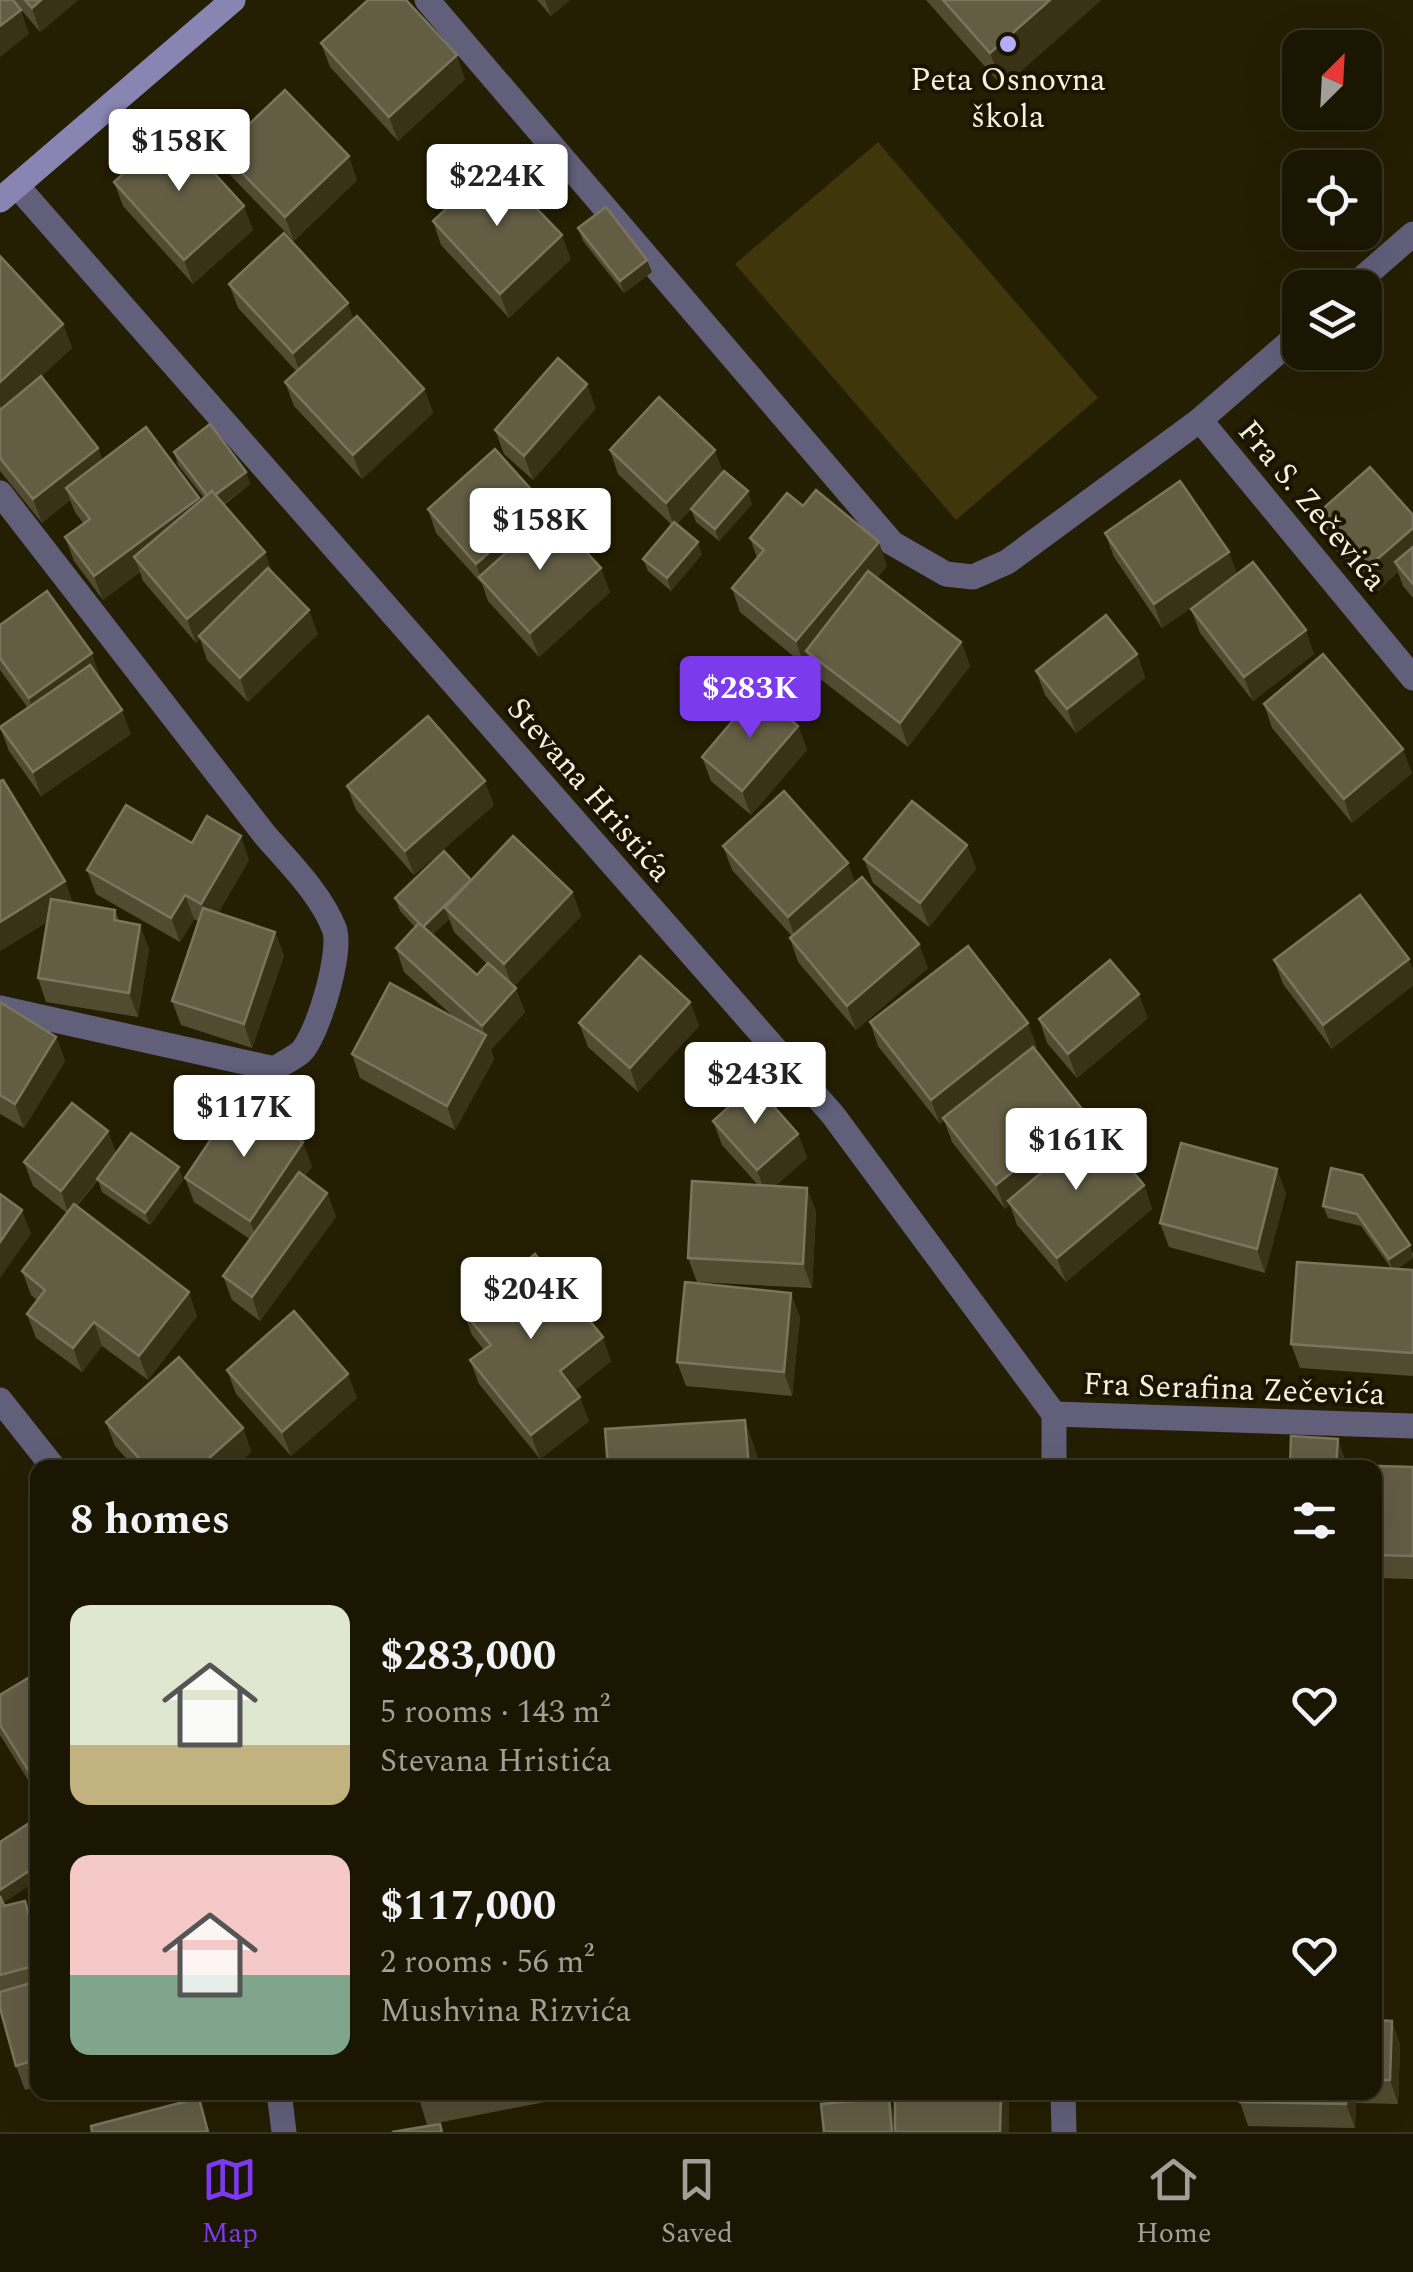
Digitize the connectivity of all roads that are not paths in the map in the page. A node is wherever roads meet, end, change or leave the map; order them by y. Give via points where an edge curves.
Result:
1 (233, 0) edge
2 (427, 0) edge
3 (9, 193) edge
4 (1413, 234) edge
5 (1372, 270) edge
6 (1282, 348) edge
7 (1200, 420) junction
8 (0, 493) edge
9 (1413, 678) edge
10 (0, 1008) edge
11 (0, 1400) edge
12 (1054, 1414) junction
13 (1413, 1426) edge
14 (48, 1460) edge
15 (1054, 1460) edge
16 (280, 2100) edge
17 (1063, 2100) edge
18 (284, 2132) edge
19 (1064, 2132) edge

1 - 3 street
2 - 7 street via 892,544 946,574 973,577 1007,562
3 - 12 street, Stevana Hristića via 832,1115
4 - 5 street
6 - 7 street
7 - 9 street, Fra S. Zečevića
8 - 10 street via 307,884 336,930 320,1016 302,1050 275,1068
11 - 14 street
12 - 13 street, Fra Serafina Zečevića
12 - 15 street
16 - 18 street
17 - 19 street

